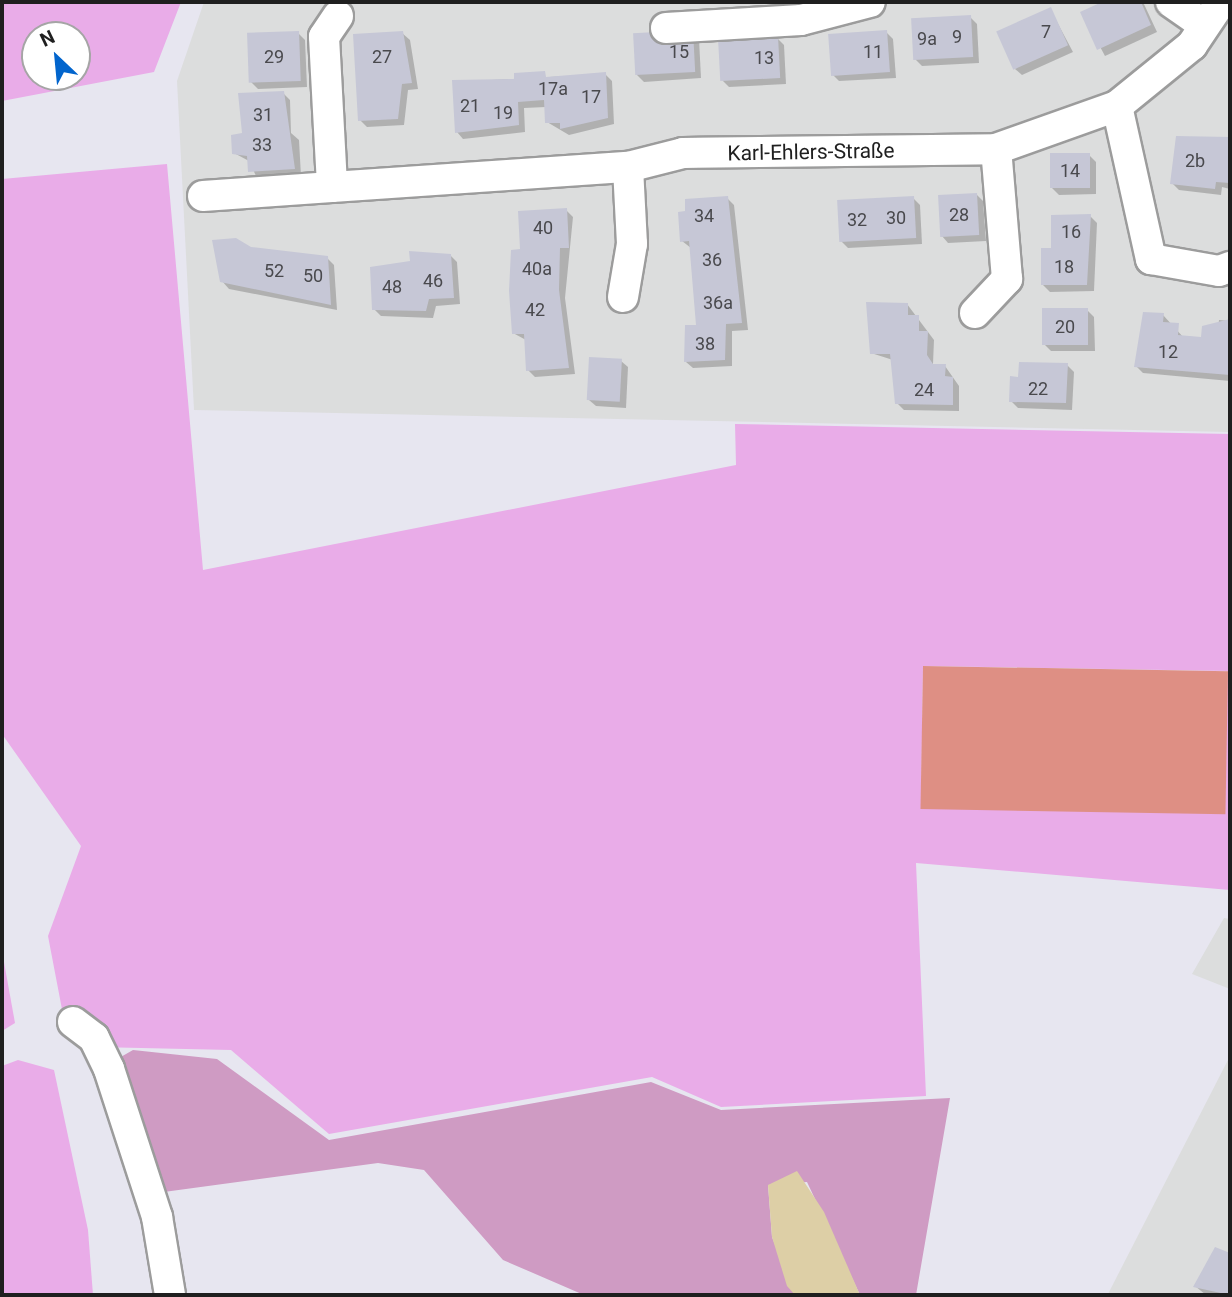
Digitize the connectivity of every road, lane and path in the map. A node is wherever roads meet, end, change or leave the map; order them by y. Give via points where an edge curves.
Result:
1 (870, 2) edge
2 (1171, 2) edge
3 (1213, 13) edge
4 (338, 16) dead end
5 (666, 28) dead end
6 (1117, 106) junction
7 (996, 149) junction
8 (628, 167) junction
9 (332, 187) junction
10 (203, 196) dead end
11 (1230, 267) edge
12 (623, 297) dead end
13 (975, 313) dead end
14 (73, 1022) dead end
15 (170, 1295) edge

1 - 5 street via 801,19
2 - 3 street, Karl-Ehlers-Straße
3 - 6 street, Karl-Ehlers-Straße via 1192,45
4 - 9 street via 324,37
6 - 7 street, Karl-Ehlers-Straße
6 - 11 street via 1151,259 1220,271
7 - 8 street, Karl-Ehlers-Straße via 683,153
7 - 13 street via 1007,279
8 - 9 street, Karl-Ehlers-Straße
8 - 12 street via 632,244
9 - 10 street, Karl-Ehlers-Straße
14 - 15 street via 94,1038 109,1069 157,1217

